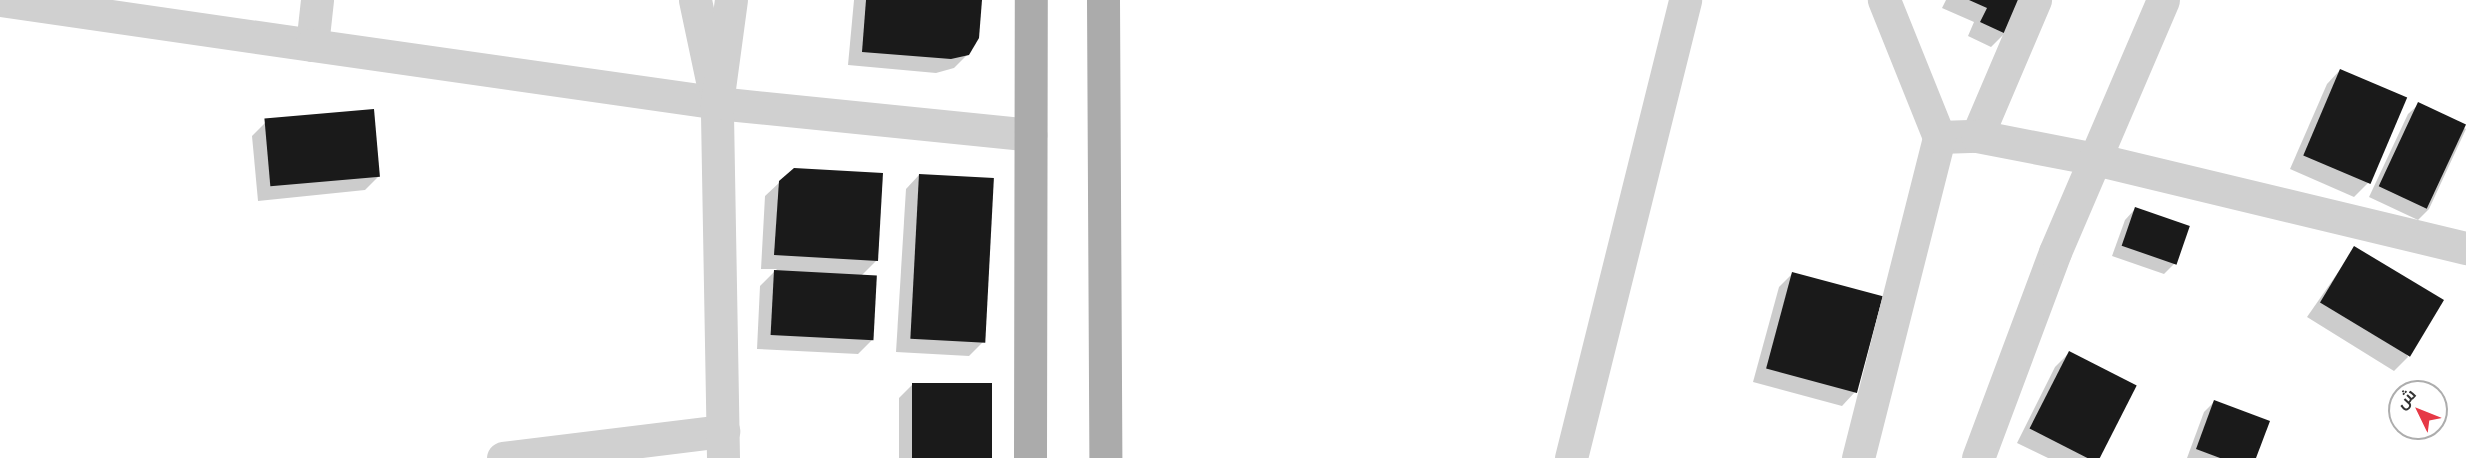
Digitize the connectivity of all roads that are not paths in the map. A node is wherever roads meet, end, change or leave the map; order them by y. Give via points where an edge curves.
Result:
1 (0, 0) edge
2 (317, 0) edge
3 (695, 0) edge
4 (731, 0) edge
5 (1031, 0) edge
6 (1103, 0) edge
7 (1685, 0) edge
8 (1884, 0) edge
9 (2035, 0) edge
10 (2163, 0) edge
11 (312, 45) junction
12 (717, 103) junction
13 (1030, 135) junction
14 (1977, 136) junction
15 (1939, 137) junction
16 (2095, 159) junction
17 (2466, 248) edge
18 (723, 445) edge
19 (503, 458) edge
20 (1030, 458) edge
21 (1105, 458) edge
22 (1571, 458) edge
23 (1858, 458) edge
24 (1978, 458) edge

1 - 11 street
2 - 11 street
3 - 12 street
4 - 12 street
5 - 13 main road
6 - 21 main road
7 - 22 street
8 - 15 street
9 - 14 street
10 - 16 street
11 - 12 street
12 - 13 street
12 - 18 street
13 - 20 main road
14 - 15 street
14 - 16 street
15 - 23 street
16 - 17 street
16 - 24 street
18 - 19 street

